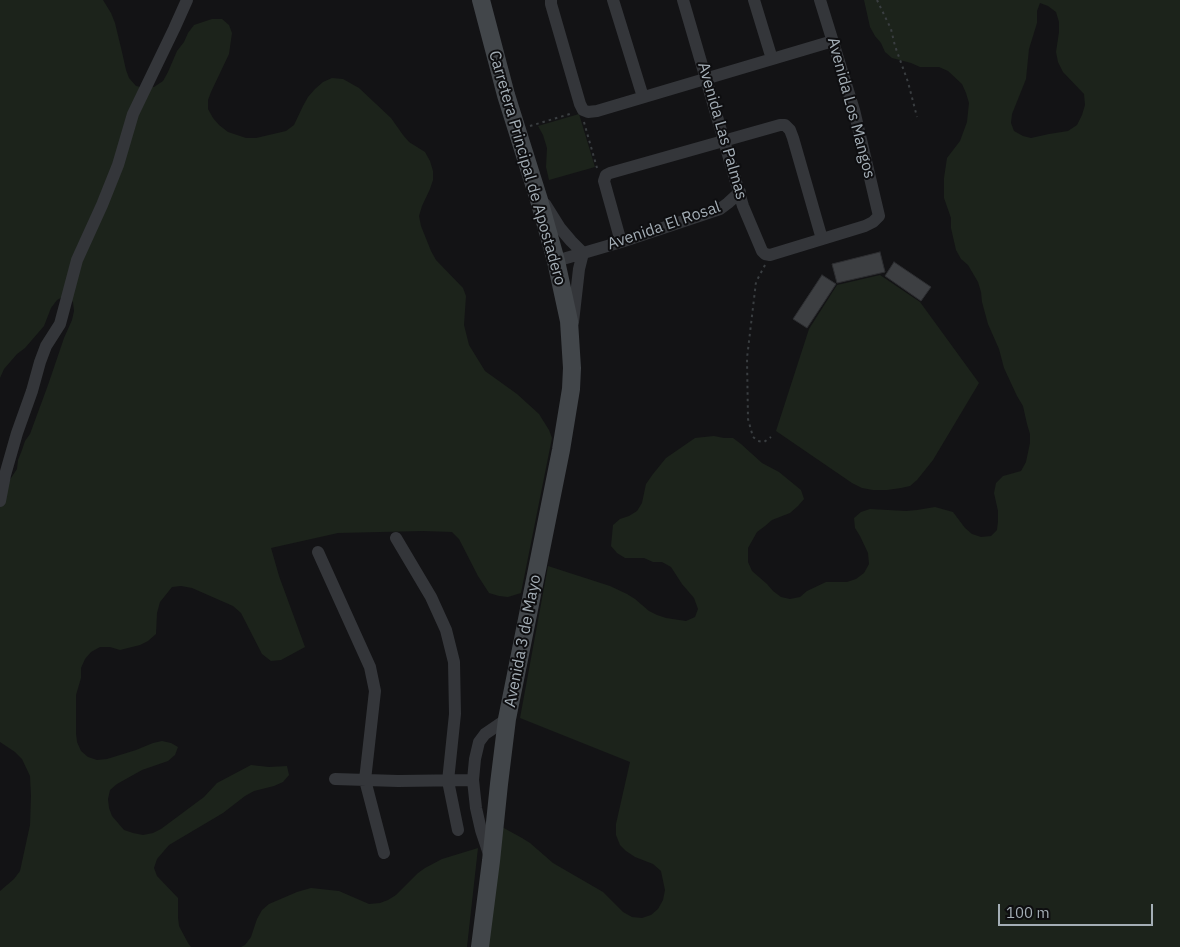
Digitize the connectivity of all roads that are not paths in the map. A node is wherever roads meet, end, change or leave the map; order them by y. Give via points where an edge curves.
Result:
1 (187, 0) edge
2 (481, 0) edge
3 (551, 0) edge
4 (613, 0) edge
5 (683, 0) edge
6 (754, 0) edge
7 (820, 0) edge
8 (833, 41) junction
9 (772, 59) junction
10 (706, 78) junction
11 (643, 97) junction
12 (725, 141) junction
13 (535, 186) junction
14 (740, 192) junction
15 (822, 239) junction
16 (621, 242) junction
17 (583, 253) junction
18 (556, 261) junction
19 (571, 336) junction
20 (0, 501) edge
21 (396, 538) dead end
22 (318, 552) dead end
23 (507, 720) junction
24 (335, 779) dead end
25 (365, 780) junction
26 (473, 780) junction
27 (448, 781) junction
28 (458, 830) dead end
29 (384, 853) dead end
30 (491, 861) junction
31 (480, 947) edge

1 - 20 street via 132,114 118,165 77,260 60,324 46,346 17,433
2 - 13 street, Carretera Principal de Apostadero via 506,96
3 - 11 street via 583,110 597,111
4 - 11 street
5 - 10 street, Avenida Las Palmas
6 - 9 street
7 - 8 street, Avenida Los Mangos
8 - 9 street
8 - 15 street, Avenida Los Mangos via 854,110 879,216 865,226
9 - 10 street
10 - 11 street
10 - 12 street, Avenida Las Palmas
12 - 14 street, Avenida Las Palmas
12 - 15 street via 780,125 790,130
12 - 16 street via 606,175 604,181
13 - 17 street via 560,228
13 - 18 street, Carretera Principal de Apostadero
14 - 15 street, Avenida Las Palmas via 765,254
14 - 16 street, Avenida El Rosal via 720,209
16 - 17 street, Avenida El Rosal
17 - 18 street, Avenida El Rosal
17 - 19 street
18 - 19 street, Carretera Principal de Apostadero
19 - 23 street, Avenida 3 de Mayo via 571,389 561,450
21 - 27 street via 446,630 454,662 455,714
22 - 25 street via 370,667 375,691
23 - 26 street via 485,734 479,742
23 - 30 street, Avenida 3 de Mayo
24 - 25 street
25 - 27 street
25 - 29 street
26 - 27 street
26 - 30 street via 476,808
27 - 28 street
30 - 31 street, Avenida 3 de Mayo

